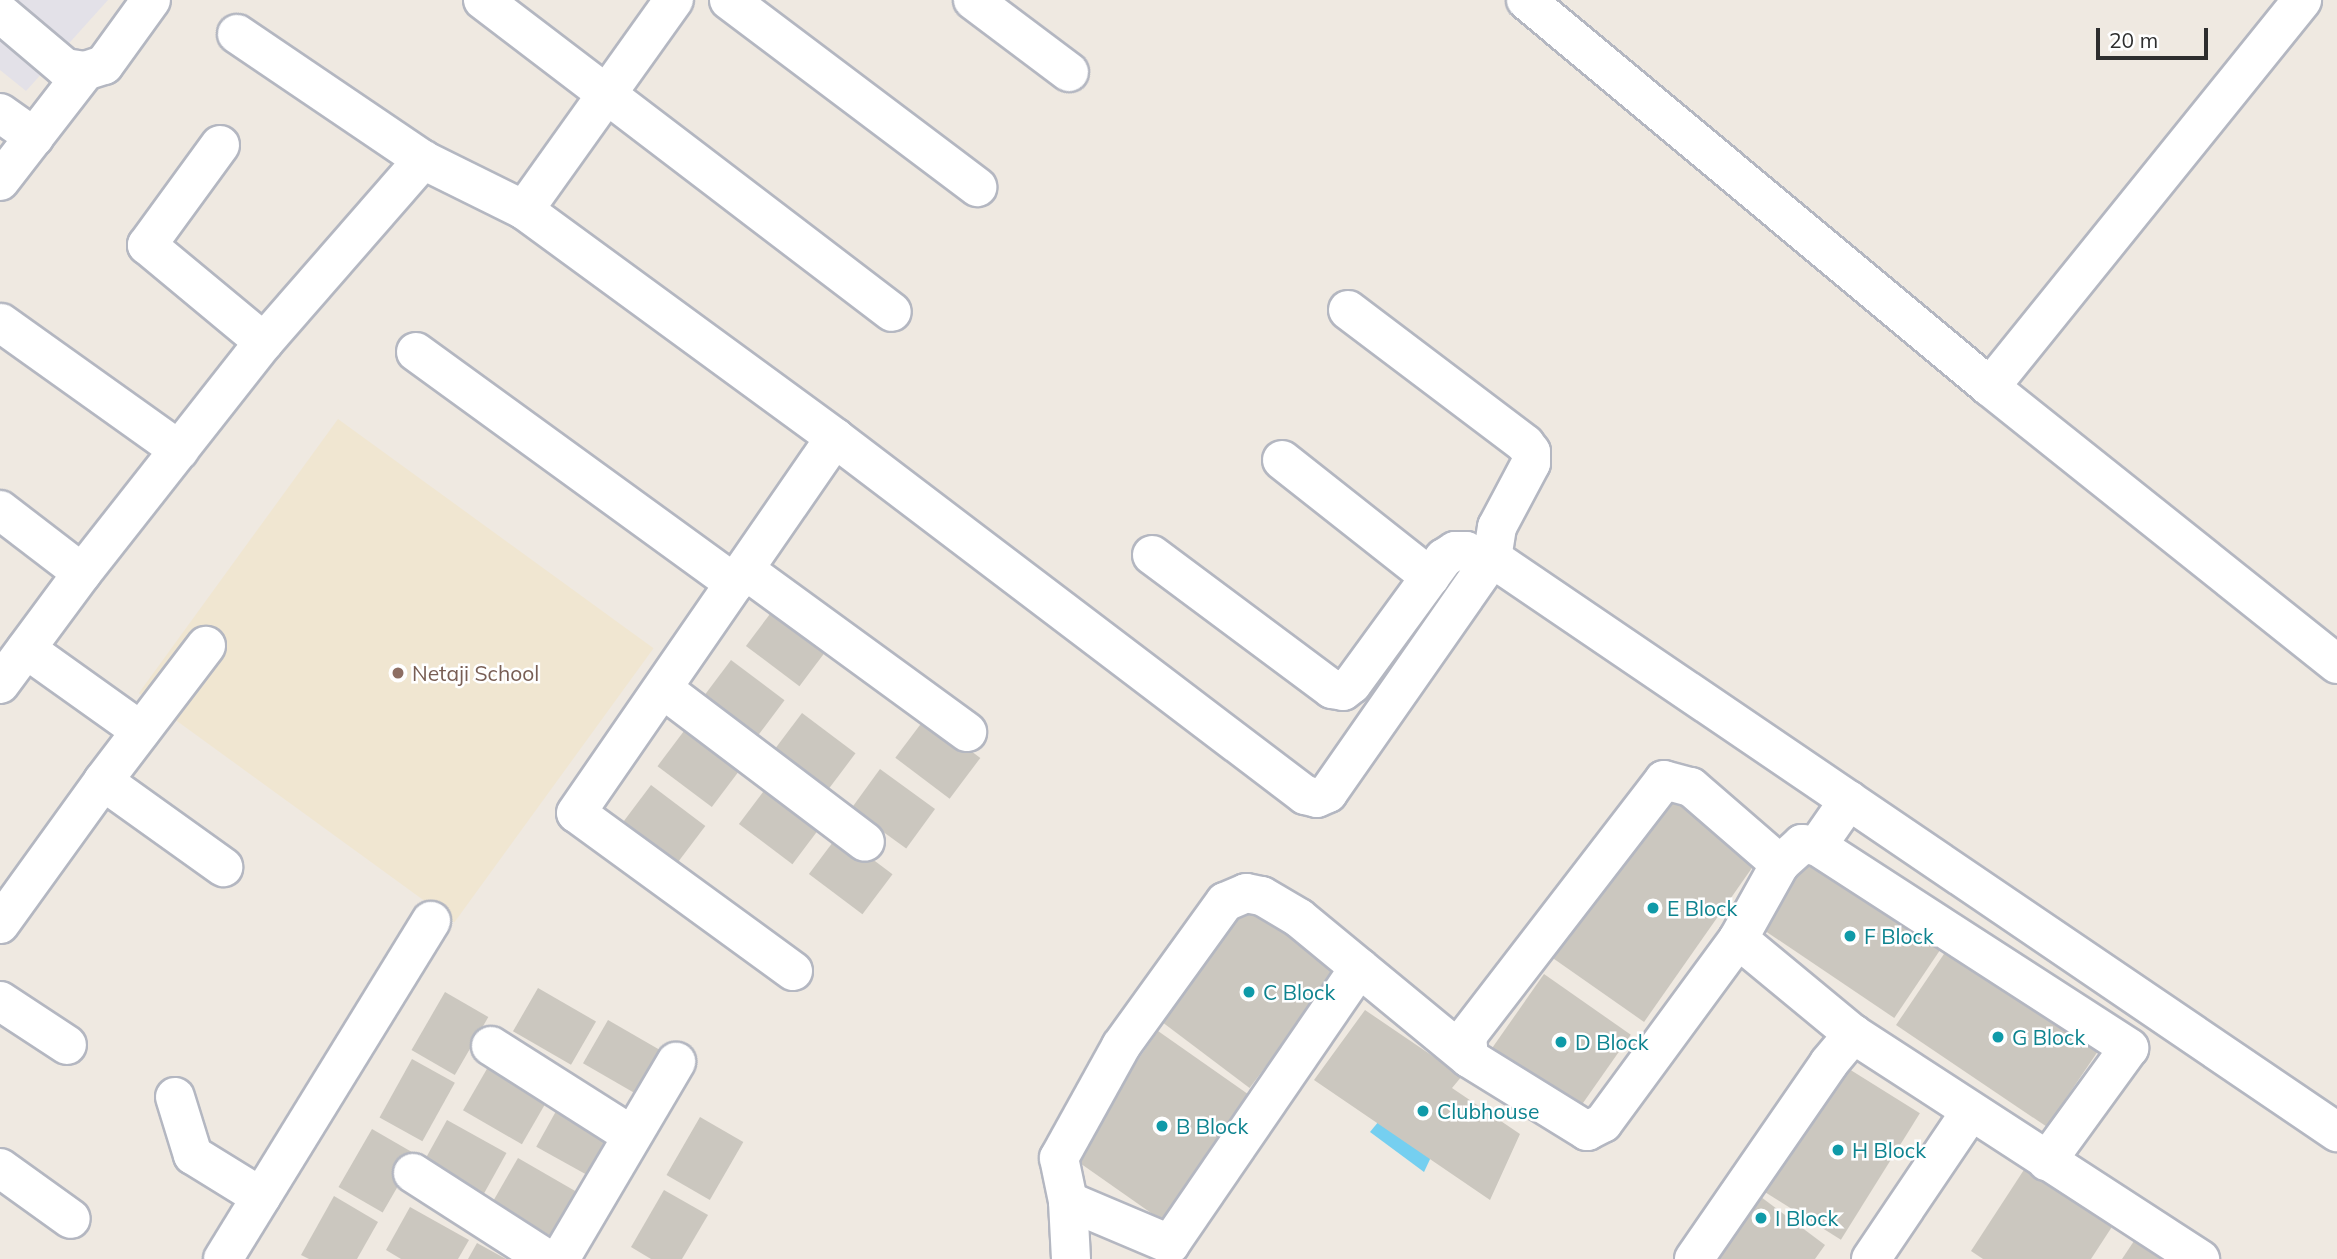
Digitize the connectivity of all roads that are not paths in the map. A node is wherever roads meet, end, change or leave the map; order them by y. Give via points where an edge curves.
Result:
1 (150, 0) edge
2 (483, 0) edge
3 (674, 0) edge
4 (729, 0) edge
5 (973, 0) edge
6 (1526, 0) edge
7 (2302, 0) edge
8 (0, 13) edge
9 (237, 34) dead end
10 (85, 71) junction
11 (1069, 72) dead end
12 (608, 93) junction
13 (0, 113) edge
14 (34, 137) junction
15 (220, 145) dead end
16 (423, 160) junction
17 (0, 181) edge
18 (977, 187) dead end
19 (524, 210) junction
20 (1348, 310) dead end
21 (892, 312) dead end
22 (1, 323) edge
23 (264, 342) junction
24 (416, 352) dead end
25 (1990, 387) junction
26 (835, 438) junction
27 (179, 450) junction
28 (1282, 460) dead end
29 (0, 510) edge
30 (1152, 555) dead end
31 (1489, 562) junction
32 (82, 573) junction
33 (740, 577) junction
34 (1430, 577) junction
35 (206, 646) dead end
36 (26, 649) junction
37 (2337, 664) edge
38 (0, 684) edge
39 (663, 689) junction
40 (141, 731) junction
41 (967, 732) dead end
42 (103, 781) junction
43 (1849, 800) junction
44 (865, 842) dead end
45 (1817, 846) junction
46 (1780, 864) junction
47 (223, 867) dead end
48 (431, 921) dead end
49 (0, 924) edge
50 (1738, 939) junction
51 (1359, 968) junction
52 (793, 971) dead end
53 (0, 1001) edge
54 (1853, 1034) junction
55 (67, 1045) dead end
56 (491, 1046) dead end
57 (1469, 1058) junction
58 (676, 1062) dead end
59 (175, 1097) dead end
60 (1970, 1112) junction
61 (2337, 1132) edge
62 (631, 1135) junction
63 (2047, 1161) junction
64 (0, 1168) edge
65 (413, 1173) dead end
66 (261, 1197) junction
67 (1068, 1201) junction
68 (71, 1219) dead end
69 (1180, 1252) edge
70 (223, 1259) edge
71 (547, 1259) edge
72 (560, 1259) edge
73 (1071, 1259) edge
74 (1694, 1259) edge
75 (1871, 1259) edge
76 (2200, 1259) edge

1 - 10 street via 104,65
2 - 12 street
3 - 12 street
4 - 18 street
5 - 11 street
6 - 25 street
7 - 25 street
8 - 10 street via 65,68
9 - 16 street
10 - 14 street
12 - 19 street
12 - 21 street
13 - 14 street
14 - 17 street
15 - 23 street via 147,245
16 - 19 street
16 - 23 street
19 - 26 street
20 - 31 street via 1531,452 1531,463 1497,527
22 - 27 street
23 - 27 street
24 - 33 street
25 - 37 street
26 - 31 street via 1261,763 1305,795 1317,798 1328,793
26 - 33 street
27 - 32 street
28 - 34 street
29 - 32 street
30 - 34 street via 1332,689 1343,691
31 - 34 street via 1455,551
31 - 43 street
32 - 36 street
33 - 39 street
33 - 41 street
35 - 40 street
36 - 38 street
36 - 40 street
39 - 44 street
39 - 52 street via 576,813
40 - 42 street
42 - 47 street
42 - 49 street
43 - 45 street
43 - 61 street
45 - 46 street via 1802,844
45 - 63 street via 2129,1048
46 - 50 street
46 - 57 street via 1691,787 1664,780 1467,1036
48 - 66 street
50 - 54 street
50 - 57 street via 1603,1123 1587,1131
51 - 57 street
51 - 67 street via 1298,918 1262,896 1246,893 1225,902 1121,1046 1059,1158
51 - 69 street
53 - 55 street
54 - 60 street
54 - 74 street
56 - 62 street
58 - 62 street
59 - 66 street via 193,1155
60 - 63 street
60 - 75 street
62 - 72 street
63 - 76 street
64 - 68 street
65 - 71 street
66 - 70 street
67 - 69 street
67 - 73 street

